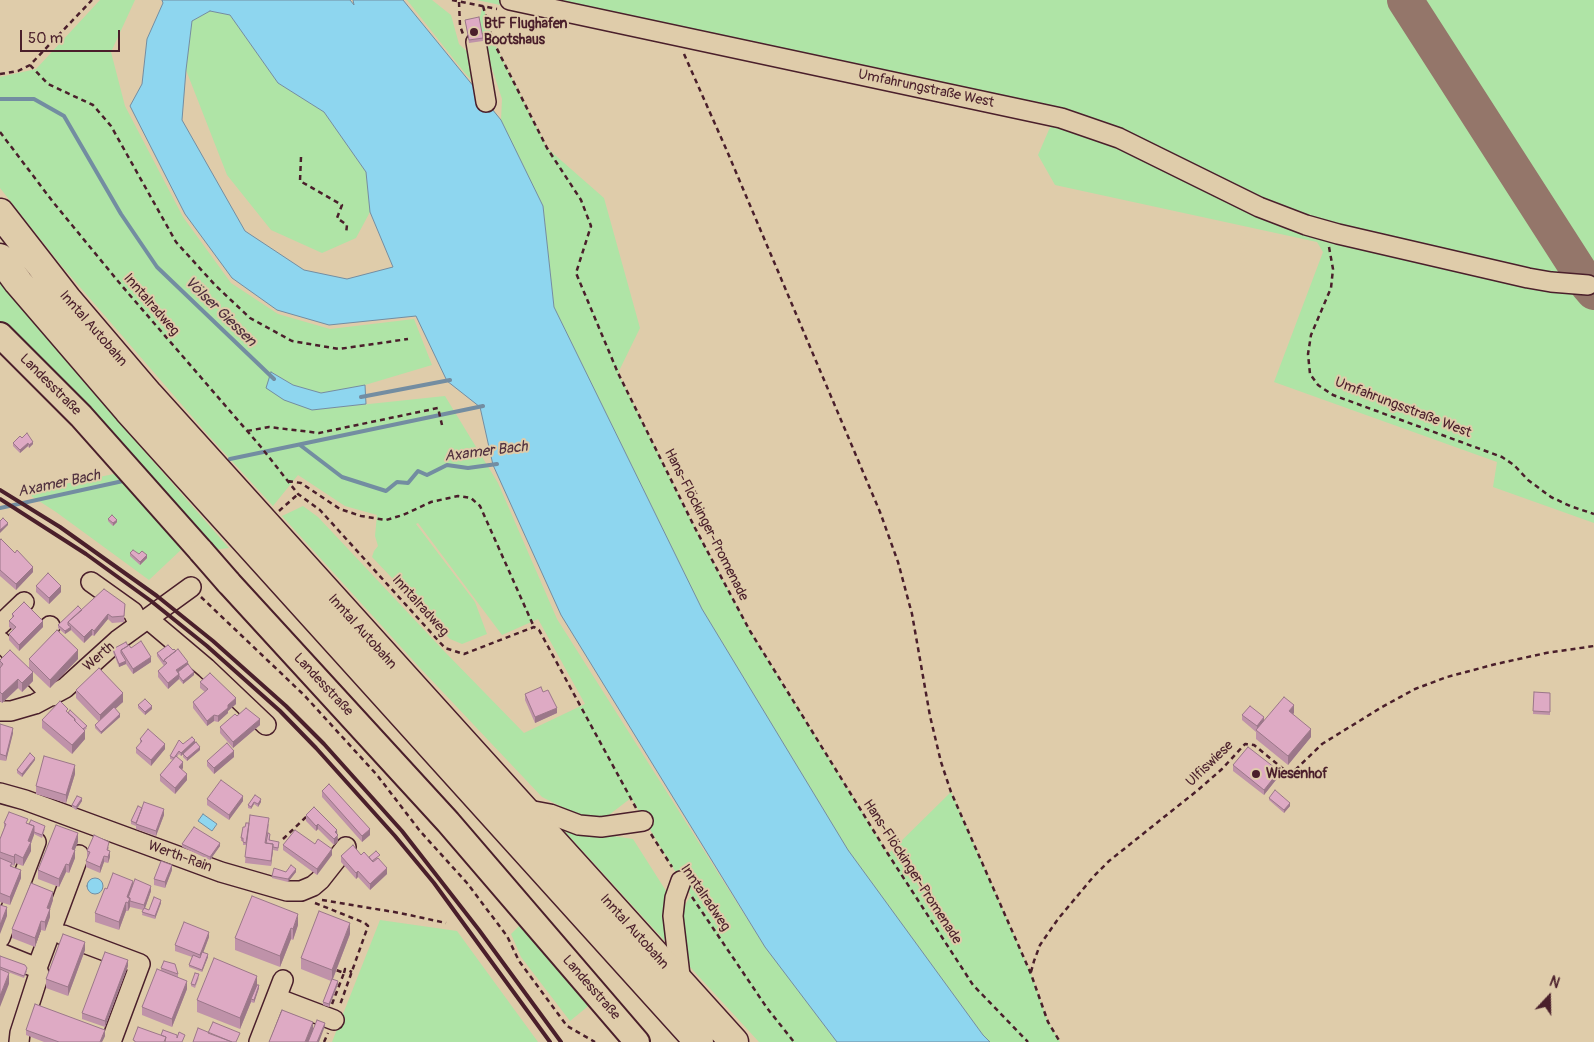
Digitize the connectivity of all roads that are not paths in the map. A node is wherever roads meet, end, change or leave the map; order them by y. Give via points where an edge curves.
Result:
1 (506, 5) edge
2 (477, 46) road end
3 (486, 102) dead end
4 (0, 213) edge
5 (0, 258) edge
6 (1588, 285) dead end
7 (0, 335) edge
8 (91, 582) dead end
9 (191, 587) road end
10 (24, 602) edge
11 (144, 622) junction
12 (0, 626) edge
13 (50, 626) dead end
14 (0, 641) edge
15 (18, 659) junction
16 (52, 696) junction
17 (0, 711) edge
18 (266, 725) dead end
19 (0, 793) edge
20 (523, 809) junction
21 (643, 821) road end
22 (36, 842) dead end
23 (346, 846) dead end
24 (79, 855) dead end
25 (680, 881) road end
26 (50, 930) junction
27 (0, 938) edge
28 (0, 953) edge
29 (37, 968) junction
30 (283, 980) dead end
31 (681, 984) junction
32 (276, 998) junction
33 (330, 1019) road end
34 (19, 1042) edge
35 (111, 1042) edge
36 (259, 1042) edge
37 (637, 1042) edge
38 (699, 1042) edge
39 (734, 1042) edge

1 - 6 street, Umfahrungstraße West via 1062,118 1119,138 1259,207 1326,231 1528,278
2 - 3 street
4 - 20 highway, Inntal Autobahn via 44,271 149,394
5 - 38 highway, Inntal Autobahn via 141,425
7 - 37 main road, Landesstraße, bridge via 81,416 442,815
8 - 11 street
9 - 11 street, Werth
10 - 12 street
11 - 16 street, Werth
11 - 18 street via 206,668
13 - 15 street
14 - 15 street
15 - 16 street
16 - 17 street, Werth via 26,707
19 - 23 street, Werth-Rain via 221,872 294,892 313,886 320,880
20 - 21 street via 550,814 578,825 601,827
20 - 31 highway, Inntal Autobahn
22 - 27 street
24 - 26 street
25 - 31 street via 673,916
26 - 29 street
26 - 35 street via 140,964
28 - 29 street
29 - 34 street via 39,974
30 - 32 street
31 - 39 highway, Inntal Autobahn
32 - 33 street
32 - 36 street

